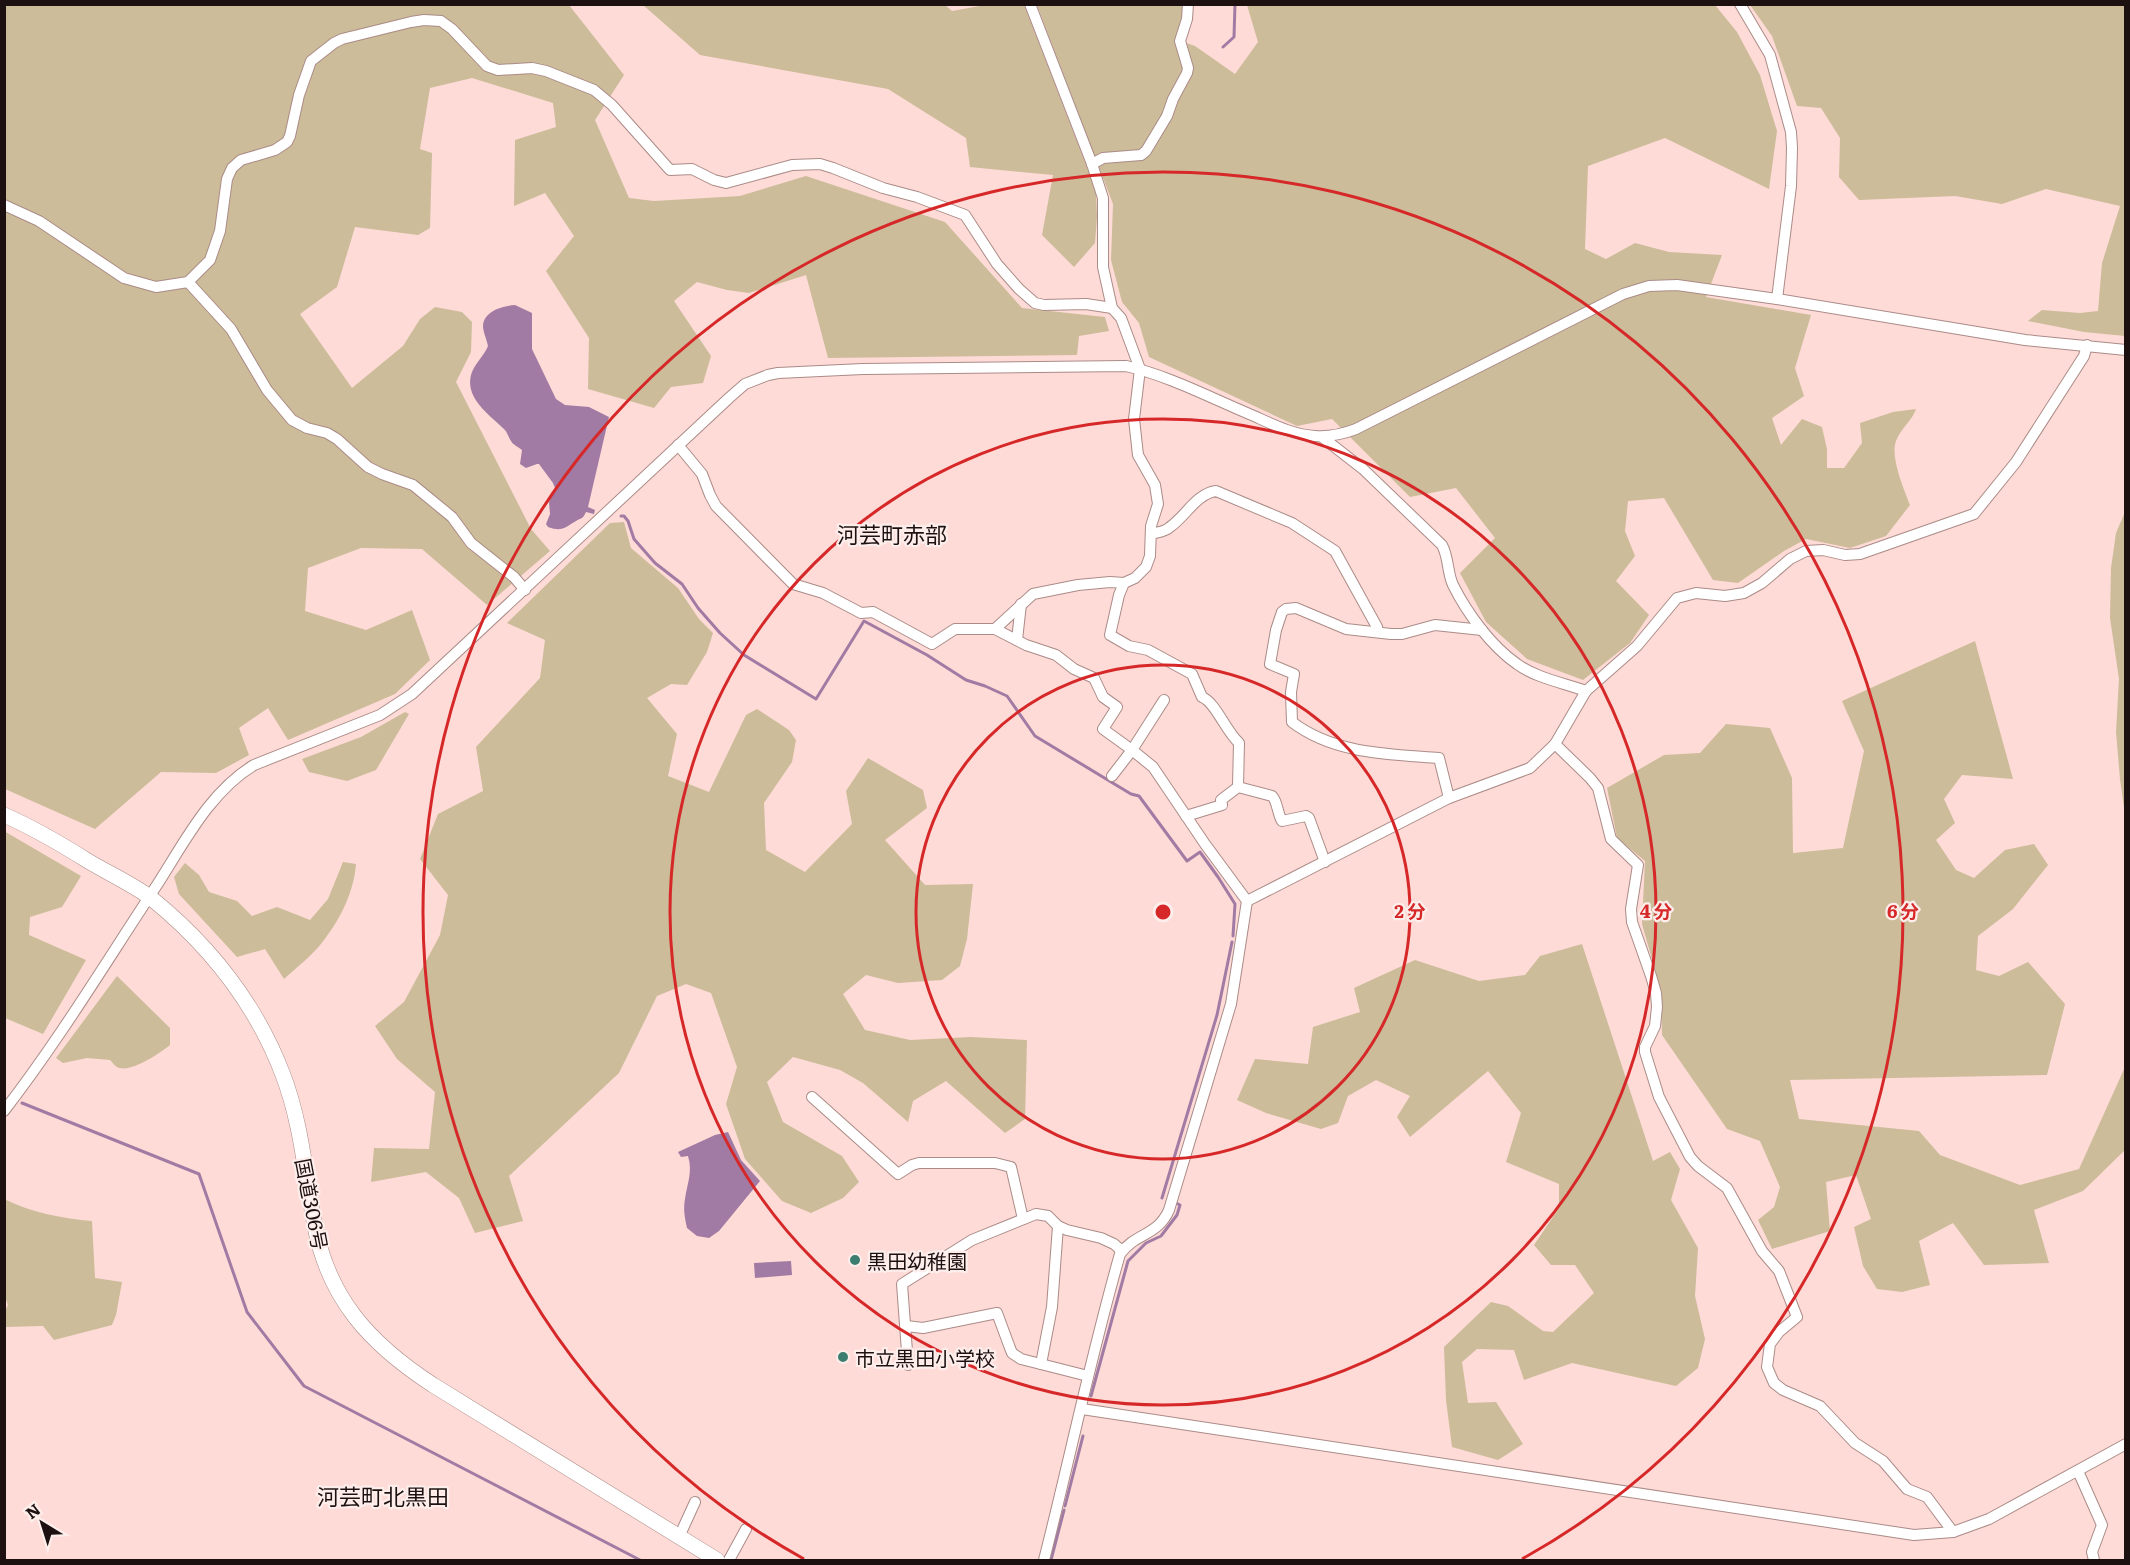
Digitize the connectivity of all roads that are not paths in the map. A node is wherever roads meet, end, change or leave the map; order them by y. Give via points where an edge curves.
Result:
1 (1030, 4) edge
2 (1188, 4) edge
3 (1740, 4) edge
4 (1092, 164) junction
5 (4, 205) edge
6 (188, 282) junction
7 (1777, 299) junction
8 (1112, 308) junction
9 (2086, 345) junction
10 (2126, 350) edge
11 (1140, 369) junction
12 (1322, 437) junction
13 (678, 445) junction
14 (1151, 534) junction
15 (1124, 583) junction
16 (525, 590) junction
17 (1021, 604) junction
18 (995, 629) junction
19 (1482, 630) junction
20 (1378, 632) junction
21 (1017, 640) junction
22 (1586, 691) junction
23 (1164, 700) dead end
24 (1555, 744) junction
25 (1132, 750) junction
26 (1112, 776) dead end
27 (1238, 788) junction
28 (1449, 798) junction
29 (4, 815) edge
30 (1186, 816) junction
31 (1324, 862) junction
32 (149, 897) junction
33 (1247, 901) junction
34 (812, 1097) dead end
35 (4, 1110) edge
36 (1023, 1219) junction
37 (1058, 1226) junction
38 (1122, 1251) junction
39 (906, 1326) junction
40 (1041, 1364) junction
41 (908, 1365) dead end
42 (1088, 1376) junction
43 (1082, 1408) junction
44 (2126, 1444) edge
45 (2078, 1471) junction
46 (694, 1502) dead end
47 (746, 1529) dead end
48 (1953, 1532) junction
49 (679, 1537) junction
50 (717, 1560) edge
51 (729, 1560) edge
52 (1044, 1560) edge
53 (2094, 1560) edge

1 - 4 street
2 - 4 street via 1180,41 1188,68 1151,143 1141,155 1103,158
3 - 7 street via 1770,55 1791,132 1791,186
4 - 8 street via 1103,198 1103,267
5 - 6 street via 39,221 124,278 156,287
6 - 8 street via 210,260 232,168 287,142 311,61 342,39 424,20 446,24 487,66 498,70 546,71 594,90 670,170 692,169 726,183 792,165 820,164 833,168 965,215 991,256 1035,303
6 - 16 street via 231,329 267,390 292,420 337,439 368,467 412,485 452,517 471,543
7 - 9 street via 2003,337
7 - 12 street via 1664,284 1635,290 1356,429
8 - 11 street via 1121,318
9 - 10 street
9 - 22 street via 2084,356 2016,462 1974,514 1853,555 1806,551 1790,558 1744,593 1683,595 1672,602 1637,646
11 - 12 street via 1281,428
11 - 13 street via 1126,366 778,373 745,384
11 - 14 street via 1134,419 1138,455 1158,498
12 - 19 street via 1363,469 1443,545 1454,586
13 - 16 street
13 - 18 street via 702,474 716,506 793,584 823,593 861,613 873,612 932,644 955,629
14 - 15 street via 1146,567
14 - 20 street via 1167,529 1198,500 1216,491 1292,523 1335,551
15 - 17 street via 1047,590 1033,594
15 - 27 street via 1110,634 1192,674 1202,697 1239,742
16 - 32 street via 412,694 381,716 266,759 239,774 210,806
17 - 18 street
17 - 21 street
18 - 21 street
19 - 20 street via 1435,625 1402,634
19 - 22 street via 1517,664
20 - 28 street via 1346,629 1296,608 1282,612 1270,664 1294,674 1292,722 1329,743 1439,758
21 - 25 street via 1056,655 1094,678 1103,697 1117,707 1103,729
22 - 24 street
23 - 25 street
24 - 28 street via 1530,768
24 - 48 street via 1598,788 1611,839 1638,865 1632,922 1656,993 1655,1026 1645,1052 1659,1097 1690,1157 1727,1188 1762,1251 1779,1271 1795,1309 1797,1317 1770,1344 1770,1377 1783,1390 1820,1406 1856,1443 1883,1461 1907,1489 1927,1497
25 - 26 street
25 - 30 street via 1153,767
27 - 30 street via 1221,800 1222,805
27 - 31 street via 1272,796 1282,821 1306,816
28 - 31 street
29 - 32 highway, 国道306号 via 32,827
30 - 33 street
31 - 33 street
32 - 35 street
32 - 49 highway, 国道306号 via 226,974 270,1044 295,1112 321,1249 333,1284 353,1316 408,1369
33 - 38 street via 1231,1004 1169,1210 1158,1227
34 - 36 street via 898,1174 919,1163 1010,1165
36 - 37 street via 1042,1214
36 - 39 street via 972,1240 902,1284
37 - 38 street via 1101,1238
37 - 40 street via 1052,1307
38 - 42 street
39 - 40 street via 923,1328 997,1313 1012,1353
39 - 41 street
40 - 42 street
42 - 43 street
43 - 48 street via 1914,1535
43 - 52 street
44 - 45 street
45 - 48 street via 1989,1519
45 - 53 street via 2102,1525 2092,1551
46 - 49 street
47 - 51 street
49 - 50 highway, 国道306号

